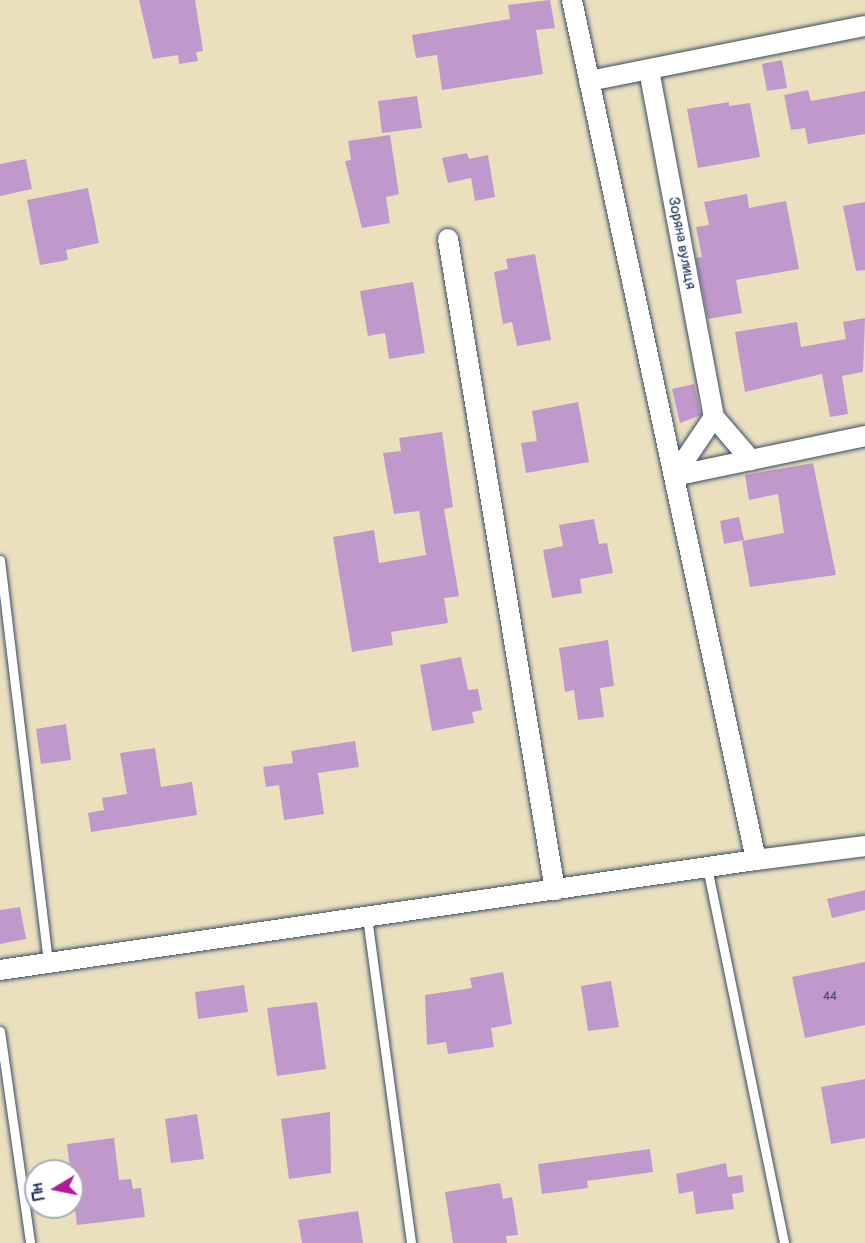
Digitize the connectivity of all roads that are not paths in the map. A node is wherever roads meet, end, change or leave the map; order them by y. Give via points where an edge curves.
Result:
1 (572, 0) edge
2 (865, 26) edge
3 (649, 70) junction
4 (589, 81) junction
5 (448, 239) dead end
6 (714, 417) junction
7 (865, 436) edge
8 (752, 460) junction
9 (674, 476) junction
10 (0, 560) edge
11 (865, 846) edge
12 (756, 860) junction
13 (706, 867) junction
14 (555, 890) junction
15 (367, 917) junction
16 (48, 962) junction
17 (0, 970) edge
18 (0, 1031) edge
19 (30, 1243) edge
20 (411, 1243) edge
21 (784, 1243) edge

1 - 4 street
2 - 3 street
3 - 4 street
3 - 6 street, Зоряна вулиця
4 - 9 street
5 - 14 street
6 - 8 street
6 - 9 street
7 - 8 street
8 - 9 street
9 - 12 street
10 - 16 lane
11 - 12 street
12 - 13 street
13 - 14 street
13 - 21 lane
14 - 15 street
15 - 16 street
15 - 20 lane
16 - 17 street
18 - 19 lane

